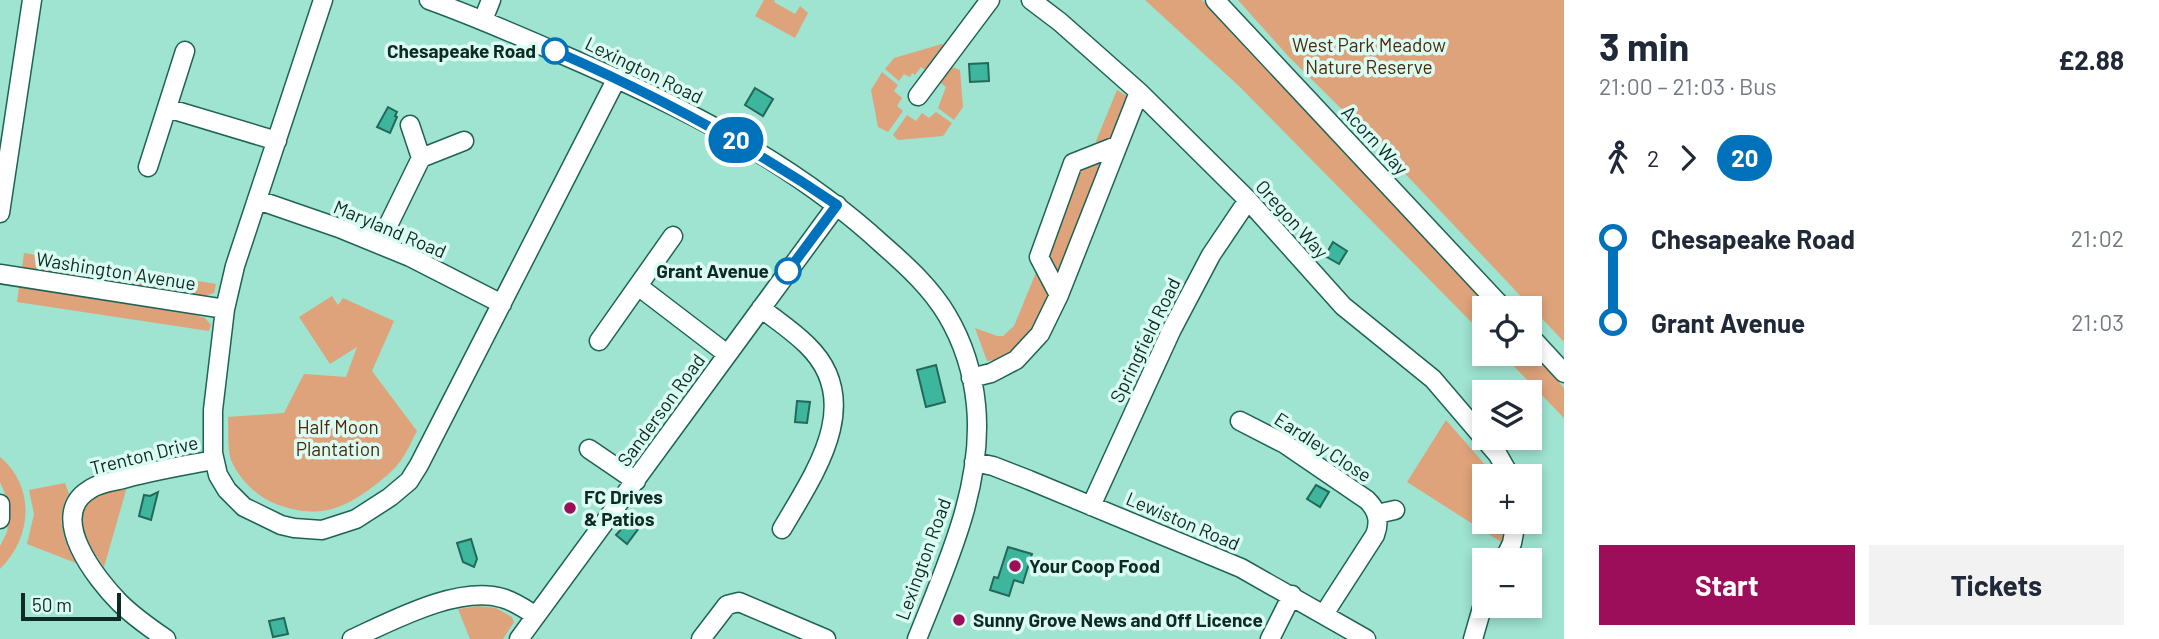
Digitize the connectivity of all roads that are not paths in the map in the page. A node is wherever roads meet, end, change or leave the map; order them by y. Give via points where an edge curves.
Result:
1 (32, 0) edge
2 (323, 0) edge
3 (429, 0) edge
4 (491, 0) edge
5 (990, 0) edge
6 (1031, 0) edge
7 (1215, 0) edge
8 (483, 20) junction
9 (185, 51) dead end
10 (617, 78) junction
11 (1139, 92) junction
12 (918, 96) dead end
13 (167, 108) junction
14 (410, 125) dead end
15 (277, 141) junction
16 (464, 141) dead end
17 (1116, 146) junction
18 (421, 158) junction
19 (148, 167) dead end
20 (258, 200) junction
21 (1248, 200) junction
22 (837, 205) junction
23 (0, 213) edge
24 (673, 236) dead end
25 (379, 244) junction
26 (0, 274) edge
27 (638, 286) junction
28 (1059, 295) junction
29 (1492, 296) edge
30 (502, 304) junction
31 (761, 308) junction
32 (225, 309) junction
33 (598, 341) dead end
34 (1542, 349) edge
35 (727, 355) junction
36 (1564, 373) edge
37 (971, 378) junction
38 (1240, 421) dead end
39 (589, 449) dead end
40 (213, 460) junction
41 (974, 462) junction
42 (1503, 464) edge
43 (636, 481) junction
44 (0, 504) edge
45 (1091, 506) junction
46 (1395, 510) dead end
47 (1377, 514) junction
48 (0, 519) edge
49 (782, 529) dead end
50 (1292, 595) junction
51 (1324, 614) junction
52 (536, 616) junction
53 (1479, 618) edge
54 (166, 639) edge
55 (352, 639) edge
56 (519, 639) edge
57 (701, 639) edge
58 (826, 639) edge
59 (916, 639) edge
60 (1270, 639) edge
61 (1366, 639) edge
62 (1473, 639) edge

1 - 23 street
2 - 15 street
3 - 8 street, Lexington Road
4 - 8 street
5 - 12 street
6 - 11 street, Oregon Way
7 - 29 street, Acorn Way
8 - 10 street, Lexington Road
9 - 13 street
10 - 22 street, Lexington Road via 739,142
10 - 30 street
11 - 17 street
11 - 21 street, Oregon Way
13 - 15 street
13 - 19 street
14 - 18 street
15 - 20 street
16 - 18 street
17 - 28 street
17 - 28 street via 1073,163 1039,257
18 - 25 street
20 - 25 street, Maryland Road
20 - 32 street
21 - 42 street, Oregon Way via 1343,306 1433,379
21 - 45 street, Springfield Road via 1211,255 1178,317
22 - 31 street, Sanderson Road
22 - 37 street, Lexington Road via 899,259 937,301 960,340
24 - 27 street
25 - 30 street, Maryland Road
26 - 32 street, Washington Avenue
27 - 33 street
27 - 35 street
28 - 37 street via 1040,334 1024,354
30 - 40 street via 409,481 365,514 322,530 281,525 237,500
31 - 35 street, Sanderson Road
31 - 49 street via 808,345 829,377 834,398 835,416 822,459
32 - 40 street via 213,410
34 - 36 street
35 - 43 street, Sanderson Road
37 - 41 street, Lexington Road via 976,406
38 - 47 street, Eardley Close via 1285,444 1367,500
39 - 43 street
40 - 54 street, Trenton Drive via 89,489 78,500 72,517 76,540 93,570 118,601
41 - 45 street, Lewiston Road
41 - 59 street, Lexington Road via 960,525
43 - 52 street, Sanderson Road
44 - 48 street
45 - 50 street, Lewiston Road via 1241,568
46 - 47 street
47 - 51 street via 1375,535
50 - 51 street, Lewiston Road
50 - 60 street
51 - 61 street, Lewiston Road
52 - 55 street via 502,598 476,596 407,614
52 - 56 street, Sanderson Road
53 - 62 street
57 - 58 street via 727,606 739,602

